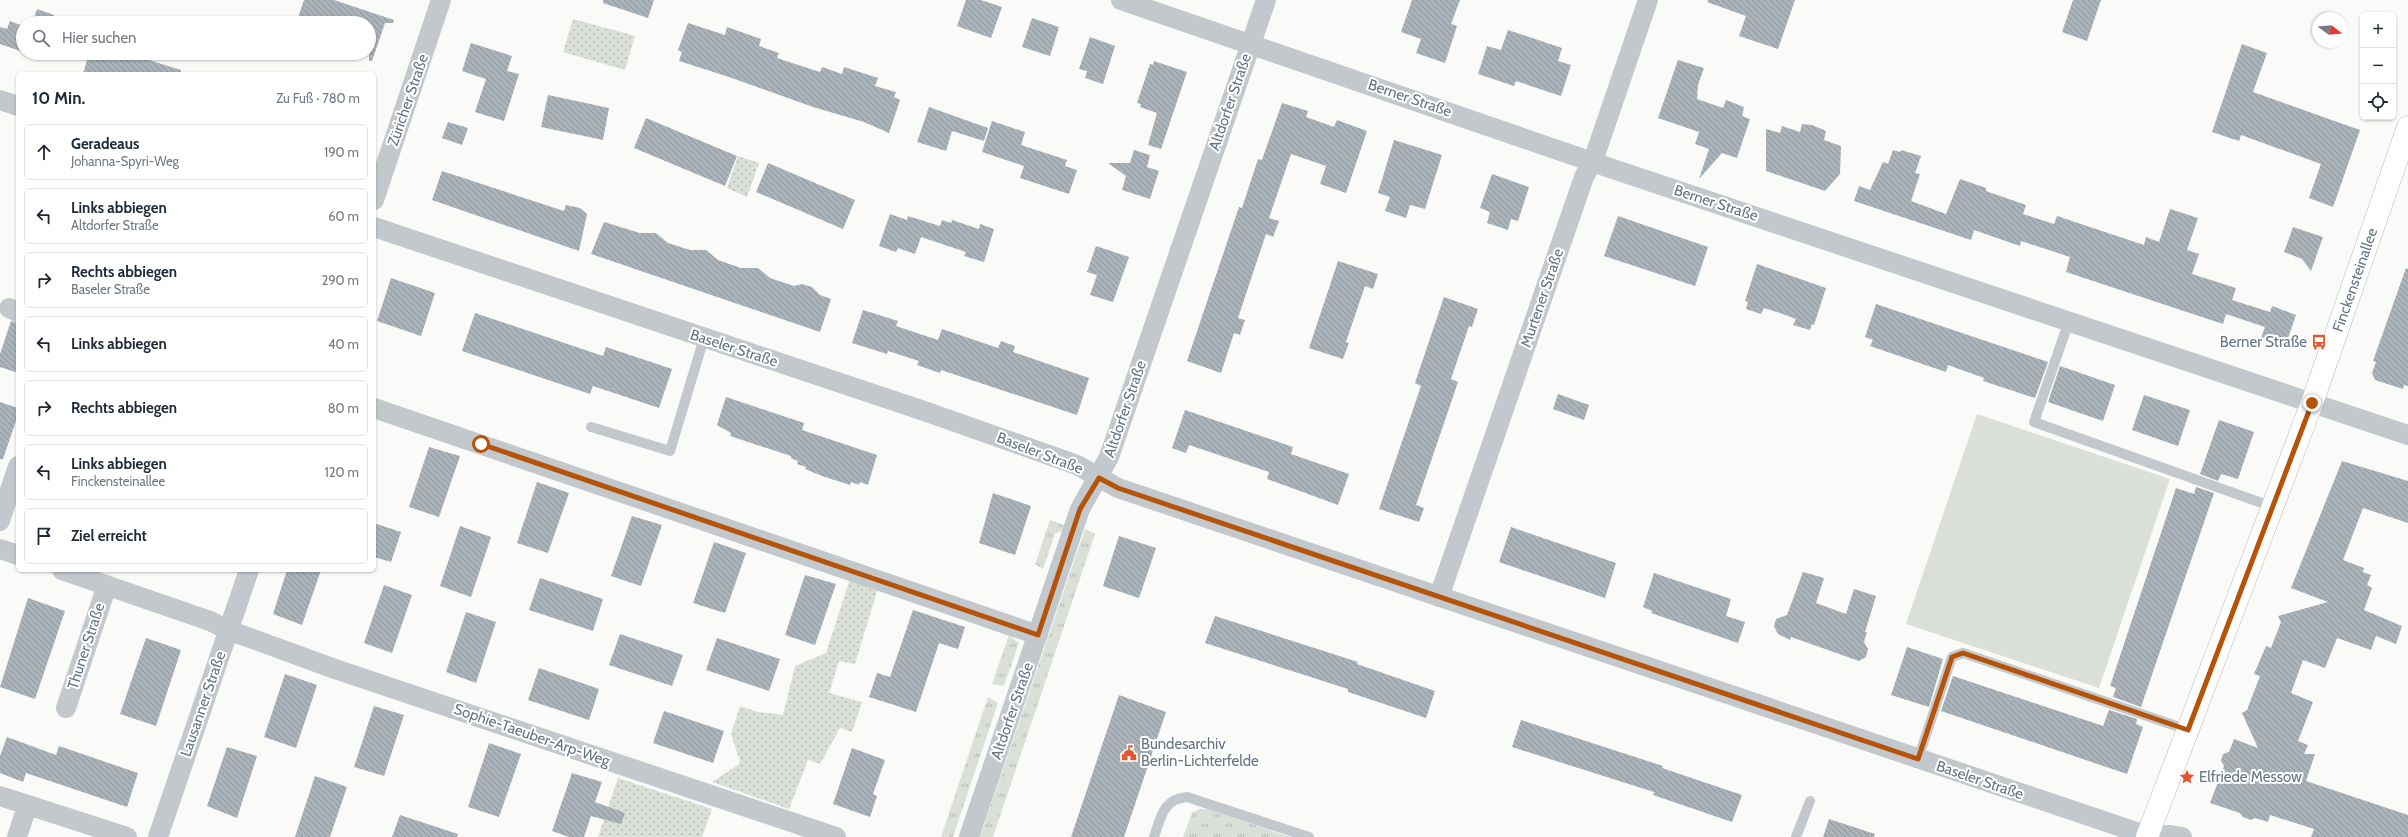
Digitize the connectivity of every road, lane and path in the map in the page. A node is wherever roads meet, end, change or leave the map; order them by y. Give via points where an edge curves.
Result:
1 (441, 0) edge
2 (1121, 0) edge
3 (1266, 0) edge
4 (1648, 0) edge
5 (1251, 44) junction
6 (0, 100) edge
7 (16, 105) edge
8 (2408, 127) edge
9 (1593, 161) junction
10 (376, 194) edge
11 (376, 229) edge
12 (2069, 321) junction
13 (704, 338) junction
14 (2312, 403) junction
15 (376, 409) edge
16 (591, 427) dead end
17 (2408, 435) edge
18 (16, 472) edge
19 (1099, 478) junction
20 (2273, 507) junction
21 (0, 521) edge
22 (0, 549) edge
23 (16, 554) edge
24 (68, 572) edge
25 (247, 572) edge
26 (107, 585) junction
27 (1439, 597) junction
28 (228, 630) junction
29 (1038, 635) junction
30 (66, 708) dead end
31 (2188, 730) junction
32 (1918, 759) junction
33 (0, 796) edge
34 (1810, 801) dead end
35 (28, 806) junction
36 (17, 837) edge
37 (127, 837) edge
38 (158, 837) edge
39 (836, 837) edge
40 (969, 837) edge
41 (1154, 837) edge
42 (1309, 837) edge
43 (1796, 837) edge
44 (2148, 837) edge
45 (2182, 837) edge

1 - 10 street, Züricher Straße
2 - 5 street, Berner Straße
3 - 5 street, Altdorfer Straße
4 - 9 street, Murtener Straße
5 - 9 street, Berner Straße
5 - 19 street, Altdorfer Straße via 1109,457
6 - 7 street
8 - 14 street, Finckensteinallee
9 - 12 street, Berner Straße
9 - 27 street, Murtener Straße via 1584,177
11 - 13 street, Baseler Straße
12 - 14 street, Berner Straße
12 - 20 lane via 2034,422
13 - 16 lane via 670,451
13 - 19 street, Baseler Straße via 1077,465
14 - 17 street, Berner Straße
14 - 20 street, Finckensteinallee
15 - 29 street
18 - 21 street
19 - 27 street, Baseler Straße via 1118,488
19 - 29 street, Altdorfer Straße via 1080,509
20 - 31 street, Finckensteinallee
22 - 23 street
24 - 26 street, Thuner Straße
25 - 28 street, Lausanner Straße
26 - 28 street, Thuner Straße via 210,621
26 - 30 street, Thuner Straße
27 - 32 street, Baseler Straße
28 - 38 street, Lausanner Straße
28 - 39 street, Sophie-Taeuber-Arp-Weg via 335,669
29 - 40 street, Altdorfer Straße
31 - 32 lane via 1963,653 1952,657
31 - 44 street, Finckensteinallee
32 - 44 street, Baseler Straße
33 - 35 street
34 - 43 lane
35 - 36 street
35 - 37 street
41 - 42 lane via 1164,809 1176,798 1187,797
44 - 45 street, Baseler Straße

